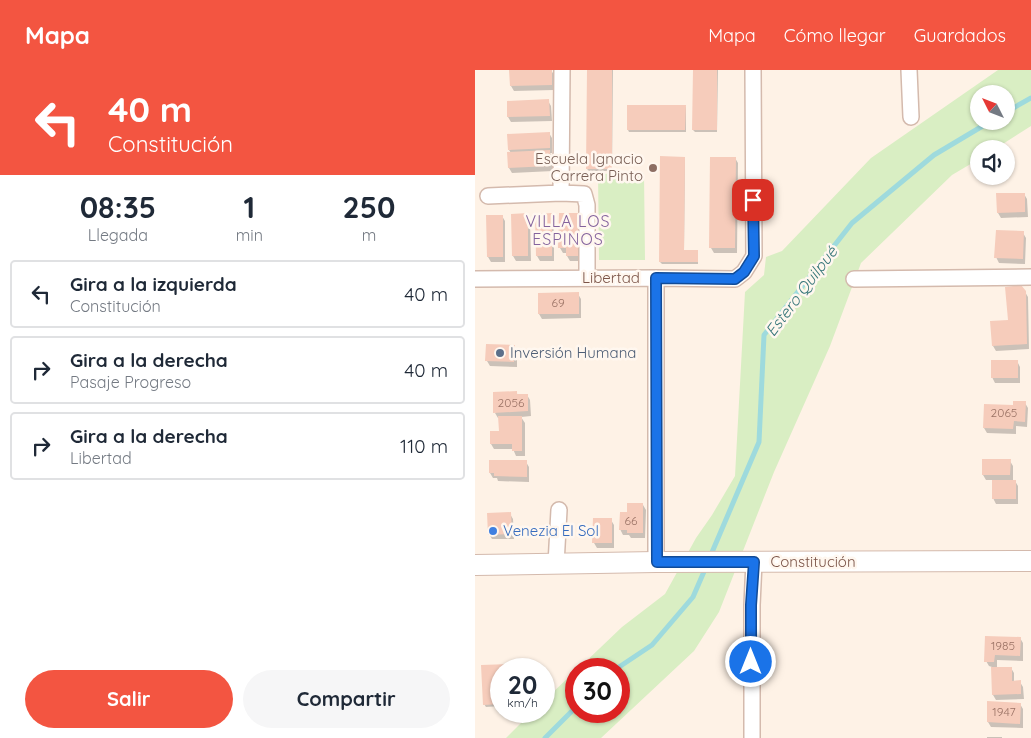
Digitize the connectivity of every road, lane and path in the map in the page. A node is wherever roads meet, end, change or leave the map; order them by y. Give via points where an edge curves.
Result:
1 (562, 70) edge
2 (753, 70) edge
3 (909, 70) edge
4 (911, 117) dead end
5 (561, 193) junction
6 (488, 196) dead end
7 (1031, 277) edge
8 (587, 278) junction
9 (656, 278) junction
10 (475, 279) edge
11 (855, 279) dead end
12 (559, 510) dead end
13 (1031, 561) edge
14 (657, 562) junction
15 (747, 563) junction
16 (556, 564) junction
17 (475, 565) edge
18 (752, 738) edge

1 - 5 street
2 - 9 street, Libertad via 754,256 735,279
3 - 4 street
5 - 6 street
5 - 8 street via 584,194 587,205
7 - 11 street
8 - 9 street, Libertad
8 - 10 street, Libertad
9 - 14 street
12 - 16 street
13 - 15 street, Constitución
14 - 15 street, Constitución
14 - 16 street, Constitución
15 - 18 street via 751,605
16 - 17 street, Constitución

